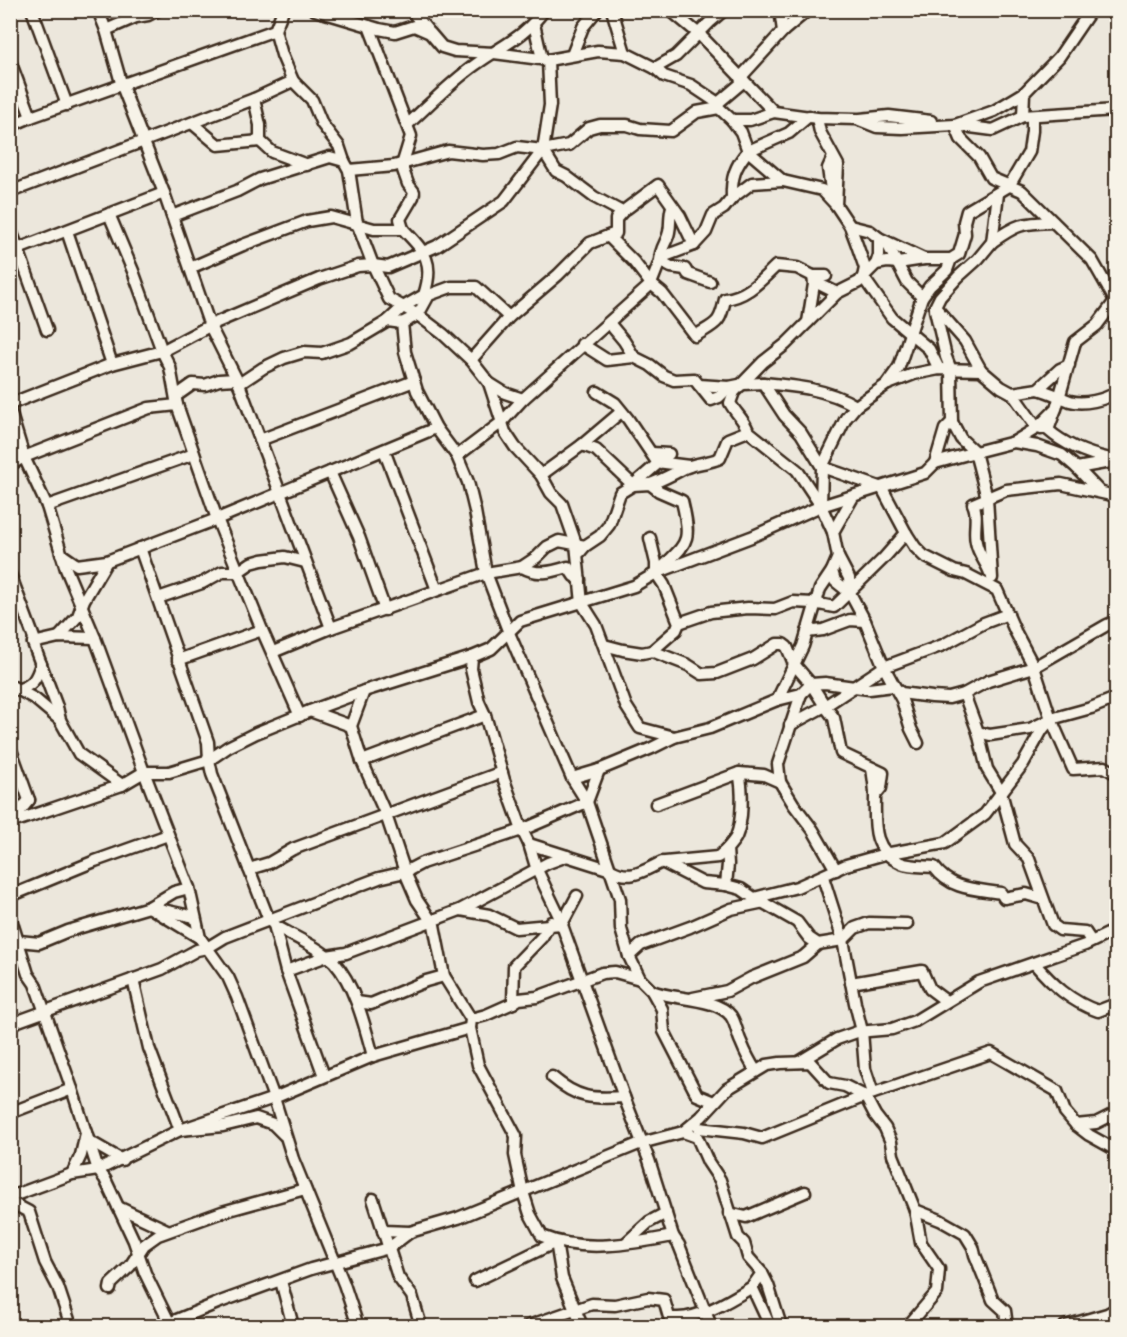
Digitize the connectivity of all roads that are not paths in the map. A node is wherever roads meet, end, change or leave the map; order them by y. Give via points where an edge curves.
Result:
1 (32, 10) edge
2 (98, 10) edge
3 (158, 10) edge
4 (283, 10) edge
5 (315, 10) edge
6 (411, 10) edge
7 (544, 10) edge
8 (597, 10) edge
9 (612, 10) edge
10 (670, 10) edge
11 (724, 10) edge
12 (780, 10) edge
13 (808, 10) edge
14 (1091, 10) edge
15 (534, 24) junction
16 (369, 26) junction
17 (106, 30) junction
18 (275, 30) junction
19 (783, 31) junction
20 (430, 33) junction
21 (699, 34) junction
22 (494, 53) junction
23 (625, 53) junction
24 (572, 55) junction
25 (10, 60) edge
26 (545, 60) junction
27 (656, 68) junction
28 (742, 79) junction
29 (293, 81) junction
30 (122, 86) junction
31 (1024, 93) junction
32 (254, 99) junction
33 (67, 105) junction
34 (718, 106) junction
35 (1116, 110) edge
36 (774, 112) junction
37 (1028, 116) junction
38 (31, 117) junction
39 (813, 117) junction
40 (732, 120) junction
41 (192, 123) junction
42 (408, 124) junction
43 (955, 125) junction
44 (10, 126) edge
45 (143, 141) junction
46 (260, 141) junction
47 (543, 150) junction
48 (748, 151) junction
49 (404, 162) junction
50 (307, 165) junction
51 (346, 165) junction
52 (783, 181) junction
53 (1009, 186) junction
54 (10, 192) edge
55 (164, 193) junction
56 (998, 194) junction
57 (732, 198) junction
58 (836, 205) junction
59 (672, 207) junction
60 (996, 211) junction
61 (622, 212) junction
62 (109, 214) junction
63 (172, 216) junction
64 (1053, 222) junction
65 (357, 223) junction
66 (850, 226) junction
67 (10, 228) edge
68 (403, 229) junction
69 (67, 231) junction
70 (608, 236) junction
71 (882, 240) junction
72 (992, 242) junction
73 (694, 245) junction
74 (18, 249) junction
75 (425, 252) junction
76 (924, 259) junction
77 (660, 261) junction
78 (373, 264) junction
79 (876, 264) junction
80 (898, 264) junction
81 (949, 264) junction
82 (190, 268) junction
83 (813, 276) junction
84 (826, 276) dead end
85 (958, 277) junction
86 (863, 278) junction
87 (710, 282) dead end
88 (651, 284) junction
89 (930, 286) junction
90 (837, 293) junction
91 (922, 297) junction
92 (1116, 302) edge
93 (404, 307) junction
94 (934, 307) junction
95 (418, 315) junction
96 (508, 317) junction
97 (388, 321) junction
98 (808, 322) junction
99 (402, 323) junction
100 (609, 323) junction
101 (210, 326) junction
102 (47, 330) dead end
103 (910, 334) junction
104 (182, 341) junction
105 (582, 344) junction
106 (162, 351) junction
107 (634, 357) junction
108 (471, 360) junction
109 (112, 364) junction
110 (1069, 365) junction
111 (170, 367) junction
112 (939, 369) junction
113 (951, 370) junction
114 (981, 370) junction
115 (414, 381) junction
116 (237, 382) junction
117 (489, 383) junction
118 (764, 383) junction
119 (744, 384) junction
120 (886, 385) junction
121 (1038, 389) junction
122 (597, 392) dead end
123 (1116, 392) edge
124 (1012, 393) junction
125 (1060, 395) junction
126 (523, 399) junction
127 (176, 401) junction
128 (10, 404) edge
129 (856, 406) junction
130 (1056, 409) junction
131 (10, 411) edge
132 (621, 412) junction
133 (502, 422) junction
134 (952, 423) junction
135 (436, 428) junction
136 (1037, 428) junction
137 (748, 430) junction
138 (1048, 430) junction
139 (260, 440) junction
140 (1014, 442) junction
141 (582, 445) junction
142 (384, 450) junction
143 (975, 452) junction
144 (194, 454) junction
145 (457, 456) junction
146 (24, 457) junction
147 (655, 458) junction
148 (1115, 460) edge
149 (935, 463) junction
150 (10, 465) edge
151 (689, 466) junction
152 (822, 467) junction
153 (1077, 468) junction
154 (330, 472) junction
155 (272, 475) junction
156 (541, 476) junction
157 (650, 484) junction
158 (633, 485) junction
159 (882, 488) junction
160 (1100, 491) junction
161 (279, 492) junction
162 (1116, 496) edge
163 (852, 497) junction
164 (987, 498) junction
165 (261, 500) junction
166 (821, 506) junction
167 (47, 507) junction
168 (217, 519) junction
169 (569, 524) junction
170 (833, 532) junction
171 (906, 533) junction
172 (650, 538) dead end
173 (559, 540) junction
174 (580, 545) junction
175 (140, 548) junction
176 (62, 554) junction
177 (838, 557) junction
178 (106, 561) junction
179 (305, 562) junction
180 (522, 567) junction
181 (832, 571) junction
182 (238, 572) junction
183 (486, 573) junction
184 (656, 573) junction
185 (10, 574) edge
186 (580, 579) junction
187 (437, 590) junction
188 (997, 590) junction
189 (850, 592) junction
190 (158, 598) junction
191 (582, 603) junction
192 (814, 603) junction
193 (83, 607) junction
194 (834, 607) junction
195 (385, 610) junction
196 (1008, 614) junction
197 (503, 617) junction
198 (850, 620) junction
199 (520, 621) junction
200 (865, 621) junction
201 (1116, 621) edge
202 (678, 623) junction
203 (331, 628) junction
204 (262, 630) junction
205 (807, 632) junction
206 (508, 633) junction
207 (58, 637) junction
208 (95, 638) junction
209 (33, 643) junction
210 (604, 645) junction
211 (652, 651) junction
212 (273, 652) junction
213 (472, 657) junction
214 (178, 660) junction
215 (41, 664) junction
216 (794, 664) junction
217 (1035, 667) junction
218 (884, 668) junction
219 (812, 684) junction
220 (893, 686) junction
221 (853, 687) junction
222 (13, 689) edge
223 (364, 691) junction
224 (801, 694) junction
225 (964, 694) junction
226 (1116, 699) edge
227 (777, 700) junction
228 (825, 706) junction
229 (310, 711) junction
230 (485, 715) junction
231 (300, 716) junction
232 (1051, 719) junction
233 (60, 720) junction
234 (790, 724) junction
235 (351, 726) junction
236 (978, 732) junction
237 (674, 737) junction
238 (918, 743) dead end
239 (10, 747) edge
240 (209, 760) junction
241 (362, 761) junction
242 (599, 770) junction
243 (144, 772) junction
244 (502, 772) junction
245 (739, 773) junction
246 (1116, 774) edge
247 (572, 778) junction
248 (780, 782) junction
249 (122, 785) junction
250 (1001, 792) junction
251 (29, 800) junction
252 (587, 802) junction
253 (656, 804) dead end
254 (54, 808) junction
255 (386, 815) junction
256 (10, 823) edge
257 (522, 830) junction
258 (168, 835) junction
259 (529, 844) junction
260 (727, 849) junction
261 (885, 854) junction
262 (567, 856) junction
263 (662, 862) junction
264 (249, 869) junction
265 (537, 870) junction
266 (611, 870) junction
267 (836, 870) junction
268 (405, 872) junction
269 (823, 877) junction
270 (726, 885) junction
271 (189, 888) junction
272 (10, 896) edge
273 (577, 896) dead end
274 (1043, 899) junction
275 (759, 900) junction
276 (149, 907) junction
277 (460, 910) junction
278 (10, 916) edge
279 (195, 917) junction
280 (560, 919) junction
281 (271, 922) junction
282 (432, 922) junction
283 (907, 924) dead end
284 (549, 925) junction
285 (1116, 930) edge
286 (200, 938) junction
287 (19, 940) junction
288 (843, 940) junction
289 (1091, 941) junction
290 (818, 944) junction
291 (207, 948) junction
292 (327, 956) junction
293 (629, 956) junction
294 (1034, 963) junction
295 (286, 971) junction
296 (444, 976) junction
297 (133, 979) junction
298 (640, 979) junction
299 (581, 980) junction
300 (851, 983) junction
301 (652, 991) junction
302 (693, 998) junction
303 (946, 1001) junction
304 (357, 1002) junction
305 (513, 1003) junction
306 (1116, 1004) edge
307 (45, 1012) junction
308 (10, 1024) edge
309 (471, 1024) junction
310 (862, 1030) junction
311 (374, 1056) junction
312 (799, 1062) junction
313 (756, 1071) junction
314 (324, 1076) junction
315 (552, 1077) dead end
316 (72, 1089) junction
317 (697, 1095) junction
318 (869, 1095) junction
319 (624, 1097) junction
320 (274, 1098) junction
321 (714, 1102) junction
322 (10, 1113) edge
323 (1116, 1113) edge
324 (1076, 1125) junction
325 (699, 1127) junction
326 (180, 1130) junction
327 (683, 1132) junction
328 (88, 1137) junction
329 (286, 1137) junction
330 (641, 1143) junction
331 (1116, 1150) edge
332 (122, 1160) junction
333 (98, 1170) junction
334 (72, 1174) junction
335 (305, 1189) junction
336 (523, 1192) junction
337 (805, 1192) dead end
338 (10, 1197) edge
339 (374, 1199) dead end
340 (10, 1202) edge
341 (118, 1207) junction
342 (915, 1210) junction
343 (666, 1213) junction
344 (729, 1213) junction
345 (167, 1230) junction
346 (383, 1231) junction
347 (410, 1232) junction
348 (673, 1236) junction
349 (556, 1242) junction
350 (627, 1242) junction
351 (389, 1248) junction
352 (138, 1252) junction
353 (334, 1264) junction
354 (762, 1273) junction
355 (281, 1281) junction
356 (475, 1281) dead end
357 (752, 1287) junction
358 (110, 1289) dead end
359 (1116, 1309) edge
360 (575, 1310) junction
361 (705, 1312) junction
362 (71, 1326) edge
363 (168, 1326) edge
364 (293, 1326) edge
365 (358, 1326) edge
366 (421, 1326) edge
367 (528, 1326) edge
368 (582, 1326) edge
369 (711, 1326) edge
370 (770, 1326) edge
371 (781, 1326) edge
372 (908, 1326) edge
373 (1007, 1326) edge
374 (1065, 1326) edge

1 - 33 street
2 - 17 street
3 - 17 street
4 - 18 street
5 - 16 street
6 - 20 street
7 - 15 street
8 - 24 street via 583,27
9 - 23 street
10 - 21 street
11 - 21 street
12 - 19 street
13 - 19 street
14 - 31 street via 1059,57
15 - 22 street
15 - 26 street
16 - 20 street via 395,32 414,26
16 - 42 street
17 - 30 street
18 - 29 street
18 - 30 street
19 - 28 street
20 - 22 street via 442,47
21 - 27 street
21 - 28 street
22 - 26 street
22 - 42 street via 468,70
23 - 24 street via 598,51
23 - 27 street
24 - 26 street
25 - 38 street
26 - 47 street via 550,105
27 - 34 street via 664,76 691,85
28 - 34 street
28 - 36 street
29 - 32 street
29 - 51 street via 312,100 321,124 339,147
30 - 33 street
30 - 45 street
31 - 37 street
31 - 43 street via 994,111
32 - 41 street
32 - 46 street
33 - 38 street
34 - 40 street
34 - 47 street via 697,112 671,131 600,124 569,145
35 - 37 street
36 - 39 street
36 - 40 street via 750,120
37 - 43 street via 993,130
37 - 53 street via 1032,131 1029,152
38 - 44 street
39 - 43 street via 857,119 877,127
39 - 48 street via 789,133
39 - 58 street via 838,165
40 - 48 street
41 - 45 street
41 - 46 street via 218,145
42 - 49 street via 411,135
43 - 53 street via 991,178
45 - 54 street
45 - 55 street
46 - 50 street via 272,152
47 - 49 street via 517,147 483,155 448,151
47 - 61 street via 556,171
47 - 75 street via 504,201
48 - 52 street
48 - 57 street via 736,165
49 - 51 street via 394,166
49 - 68 street via 414,197 400,219
50 - 51 street via 330,157
50 - 63 street via 260,179
51 - 65 street
52 - 57 street via 752,183
52 - 58 street via 822,190
53 - 56 street
53 - 60 street
53 - 64 street via 1022,191
55 - 62 street
55 - 63 street
56 - 60 street
56 - 81 street via 967,212 959,254
57 - 73 street via 713,215 706,232
58 - 66 street
59 - 61 street via 658,185
59 - 73 street
59 - 77 street
60 - 72 street
61 - 70 street via 616,219 616,233
62 - 69 street
62 - 106 street
63 - 82 street
64 - 72 street via 1026,223
64 - 92 street via 1092,260
65 - 68 street via 374,229
65 - 78 street
65 - 82 street via 331,217 307,221
66 - 71 street via 870,231
66 - 86 street via 865,268
67 - 74 street
68 - 75 street
69 - 74 street
69 - 109 street
70 - 88 street
70 - 96 street via 591,243
71 - 76 street
71 - 79 street
71 - 80 street
72 - 85 street
73 - 77 street
74 - 102 street
75 - 78 street via 388,267
75 - 93 street via 429,280 424,296
76 - 80 street
76 - 81 street
77 - 87 street
77 - 88 street
78 - 93 street via 389,299
78 - 101 street via 319,279
79 - 80 street
79 - 86 street
80 - 91 street via 907,282
81 - 85 street
81 - 89 street
82 - 101 street
83 - 84 street
83 - 88 street via 797,268 776,266 743,295 726,299 717,323 695,336
83 - 90 street via 819,284
83 - 98 street
85 - 94 street
86 - 90 street
86 - 103 street via 892,318
88 - 100 street
89 - 91 street
89 - 94 street
90 - 98 street
91 - 103 street
92 - 110 street via 1097,325 1075,342
93 - 95 street
93 - 97 street
94 - 113 street
94 - 114 street via 965,341
95 - 96 street via 429,295 451,286 476,287
95 - 99 street
95 - 108 street
96 - 108 street
97 - 99 street
97 - 116 street via 351,343 322,353 304,352 284,358
98 - 119 street
99 - 115 street
100 - 105 street
100 - 107 street
101 - 104 street
101 - 116 street
103 - 112 street via 929,349
103 - 120 street via 899,367
104 - 106 street
104 - 111 street
105 - 107 street via 607,360
105 - 126 street
106 - 109 street
106 - 111 street
107 - 119 street via 674,380 694,379 699,385 729,387
108 - 117 street
109 - 128 street
110 - 121 street
110 - 125 street
111 - 127 street
112 - 113 street
112 - 120 street
113 - 114 street
113 - 134 street
114 - 124 street
115 - 135 street
115 - 139 street
116 - 127 street via 194,384
116 - 139 street
117 - 126 street
117 - 133 street
118 - 119 street
118 - 129 street via 823,391
118 - 152 street
119 - 137 street via 734,392 730,403 745,420
120 - 129 street
121 - 124 street
121 - 125 street
122 - 132 street via 615,403
123 - 125 street via 1091,402 1072,402
124 - 136 street
125 - 130 street
126 - 133 street
127 - 144 street
127 - 146 street
129 - 152 street
130 - 136 street
130 - 138 street
131 - 146 street
132 - 141 street
132 - 147 street
133 - 145 street
133 - 156 street via 515,447
134 - 143 street
134 - 149 street via 945,429
135 - 142 street
135 - 145 street
136 - 138 street
136 - 140 street
137 - 151 street via 728,439 720,458
137 - 166 street via 796,470
138 - 148 street via 1073,447
139 - 155 street
140 - 143 street
140 - 153 street via 1062,454
141 - 156 street
141 - 158 street via 596,450
142 - 154 street
142 - 187 street
143 - 149 street
143 - 164 street
144 - 167 street
144 - 168 street
145 - 183 street via 468,482
146 - 150 street
146 - 167 street
147 - 151 street
147 - 158 street
148 - 153 street
149 - 159 street via 925,473
151 - 157 street
152 - 159 street
152 - 166 street
153 - 160 street
154 - 161 street
154 - 195 street via 360,537
155 - 161 street
155 - 165 street
156 - 169 street via 562,504
157 - 158 street
157 - 184 street via 682,501 689,529 687,542
158 - 174 street via 620,493 609,525 600,536
159 - 163 street
159 - 171 street
160 - 162 street
160 - 164 street via 1060,484 1006,490
161 - 165 street
161 - 179 street
163 - 166 street
163 - 170 street
164 - 188 street via 973,504 975,530 977,548
165 - 168 street
166 - 170 street
166 - 184 street
167 - 176 street
168 - 175 street
168 - 182 street
169 - 173 street
169 - 174 street
170 - 177 street
171 - 188 street via 924,556
171 - 189 street
172 - 184 street
173 - 174 street
173 - 180 street
174 - 186 street via 576,557
175 - 178 street
175 - 190 street
176 - 178 street via 77,565
176 - 193 street
177 - 181 street
177 - 189 street via 849,578
178 - 193 street
179 - 182 street via 273,558 251,563
179 - 203 street
180 - 183 street
180 - 186 street via 533,573 568,567
181 - 189 street via 835,581
181 - 192 street
182 - 190 street via 222,572
182 - 204 street
183 - 187 street
183 - 197 street
184 - 191 street via 634,586
184 - 202 street
185 - 209 street
186 - 191 street
187 - 195 street
188 - 196 street
189 - 194 street
189 - 200 street
190 - 214 street
191 - 199 street
191 - 210 street
192 - 194 street
192 - 202 street via 711,612
192 - 205 street
193 - 207 street
193 - 208 street
194 - 198 street
195 - 203 street
196 - 217 street
196 - 218 street
197 - 199 street
197 - 206 street
198 - 200 street
198 - 205 street
199 - 206 street
200 - 218 street
201 - 217 street
202 - 211 street via 676,630
203 - 212 street
204 - 212 street
204 - 214 street
205 - 216 street
206 - 213 street via 491,649
206 - 247 street
207 - 208 street
207 - 209 street
208 - 243 street
209 - 215 street
210 - 211 street
210 - 237 street via 626,706 640,728
211 - 216 street via 688,664 702,674 717,673 783,644
212 - 231 street
213 - 223 street
213 - 230 street via 472,677
214 - 240 street via 208,742
215 - 222 street via 37,678 28,687
215 - 233 street
216 - 219 street
216 - 227 street
217 - 225 street via 988,681
217 - 232 street
218 - 220 street
218 - 221 street
219 - 221 street
219 - 224 street
219 - 228 street
220 - 221 street
220 - 225 street via 901,693 932,697
220 - 238 street
221 - 228 street
222 - 233 street
223 - 229 street
223 - 235 street
224 - 227 street
224 - 234 street
225 - 236 street
226 - 232 street
227 - 237 street via 710,728
228 - 234 street
228 - 261 street via 834,718 842,753 883,773 876,796 875,825
229 - 231 street
229 - 235 street
230 - 241 street
230 - 244 street
231 - 240 street via 255,733
232 - 236 street via 1030,729 990,735
232 - 246 street via 1073,769 1105,767
232 - 250 street
233 - 249 street via 79,754
234 - 248 street via 778,764
235 - 241 street
236 - 250 street via 987,769
237 - 242 street
239 - 251 street
240 - 243 street via 169,772
240 - 264 street
241 - 255 street
242 - 247 street
242 - 252 street
243 - 249 street
243 - 258 street
244 - 255 street
244 - 257 street
245 - 248 street via 764,775
245 - 253 street
245 - 260 street via 739,820 736,836
247 - 252 street
248 - 267 street
249 - 254 street
250 - 261 street via 985,814 945,843
250 - 274 street via 1015,844 1029,859
251 - 254 street
251 - 256 street
252 - 257 street
252 - 266 street
254 - 256 street
255 - 264 street
255 - 268 street
257 - 259 street
257 - 268 street
258 - 271 street
258 - 272 street
259 - 262 street
259 - 265 street
260 - 263 street via 718,857
260 - 270 street
261 - 267 street
261 - 274 street via 903,864 934,867 942,878 965,889 1001,893 1004,898 1026,894
262 - 265 street
262 - 266 street
263 - 266 street via 630,876
263 - 270 street via 703,883
264 - 281 street
265 - 277 street
265 - 280 street
266 - 293 street
267 - 269 street
268 - 281 street via 379,878
268 - 282 street
269 - 275 street
269 - 288 street
270 - 275 street
271 - 276 street
271 - 279 street
273 - 280 street
274 - 289 street via 1053,925 1060,930 1085,932
275 - 290 street via 797,922
275 - 293 street via 641,945
276 - 279 street
276 - 286 street
276 - 287 street via 39,943
277 - 282 street
277 - 284 street via 489,915 516,928
278 - 287 street
279 - 286 street
280 - 284 street
280 - 299 street
281 - 291 street via 225,937
281 - 292 street
281 - 295 street
282 - 292 street
282 - 296 street
283 - 288 street via 869,923 855,928
284 - 305 street via 514,966
285 - 289 street
286 - 291 street
287 - 307 street via 28,975
288 - 290 street
288 - 300 street
289 - 294 street
290 - 302 street via 802,957 727,991
291 - 297 street
291 - 320 street via 228,976
292 - 295 street
292 - 304 street via 342,972
293 - 298 street
294 - 303 street via 979,982
294 - 306 street via 1053,985 1087,1008 1098,1011
295 - 314 street
296 - 304 street via 371,1004
296 - 309 street
297 - 307 street
297 - 326 street via 149,1048
298 - 299 street via 615,972
298 - 301 street
299 - 305 street
299 - 319 street
300 - 303 street via 922,971 930,989
300 - 310 street
301 - 302 street via 663,996
301 - 317 street via 662,1009 664,1031
302 - 313 street via 732,1017
303 - 310 street via 915,1021 892,1029
304 - 311 street
305 - 309 street
307 - 308 street
307 - 316 street
309 - 311 street
309 - 336 street via 478,1065 516,1136 514,1155
310 - 312 street via 837,1039
310 - 318 street
311 - 314 street
312 - 313 street via 767,1065
312 - 318 street via 810,1062 829,1083
313 - 321 street
314 - 320 street
315 - 319 street via 568,1091 584,1096
316 - 322 street
316 - 328 street
317 - 321 street
317 - 325 street via 701,1104
318 - 324 street via 991,1053 1057,1091 1065,1112
318 - 325 street via 762,1138
318 - 342 street
319 - 330 street
320 - 326 street
320 - 329 street
321 - 325 street
323 - 324 street via 1096,1123
324 - 331 street
325 - 327 street
325 - 327 street
325 - 344 street via 708,1162 720,1180
326 - 329 street via 256,1118 273,1124
326 - 332 street
327 - 330 street
328 - 332 street
328 - 333 street
328 - 334 street
329 - 335 street
330 - 336 street
330 - 343 street
332 - 333 street
333 - 334 street
333 - 341 street
334 - 338 street
335 - 345 street
335 - 353 street
336 - 347 street via 477,1212
336 - 349 street via 542,1236
337 - 344 street via 746,1216
339 - 346 street
340 - 362 street via 29,1212
341 - 345 street
341 - 352 street
342 - 372 street via 921,1243 939,1269 937,1292
342 - 373 street via 965,1234 974,1247 993,1300 1005,1311
343 - 348 street
343 - 350 street
344 - 354 street via 748,1257
345 - 352 street
346 - 347 street
346 - 351 street
347 - 351 street
348 - 350 street
348 - 361 street
349 - 350 street
349 - 356 street
349 - 360 street via 562,1278
351 - 353 street
351 - 366 street via 398,1276 412,1296
352 - 358 street
352 - 363 street
353 - 355 street
353 - 365 street
354 - 357 street
354 - 371 street
355 - 363 street via 220,1302
355 - 364 street
357 - 361 street
357 - 370 street
359 - 374 street
360 - 361 street via 592,1304 615,1305 648,1298 664,1300 669,1317 677,1319
360 - 367 street
360 - 368 street
361 - 369 street

